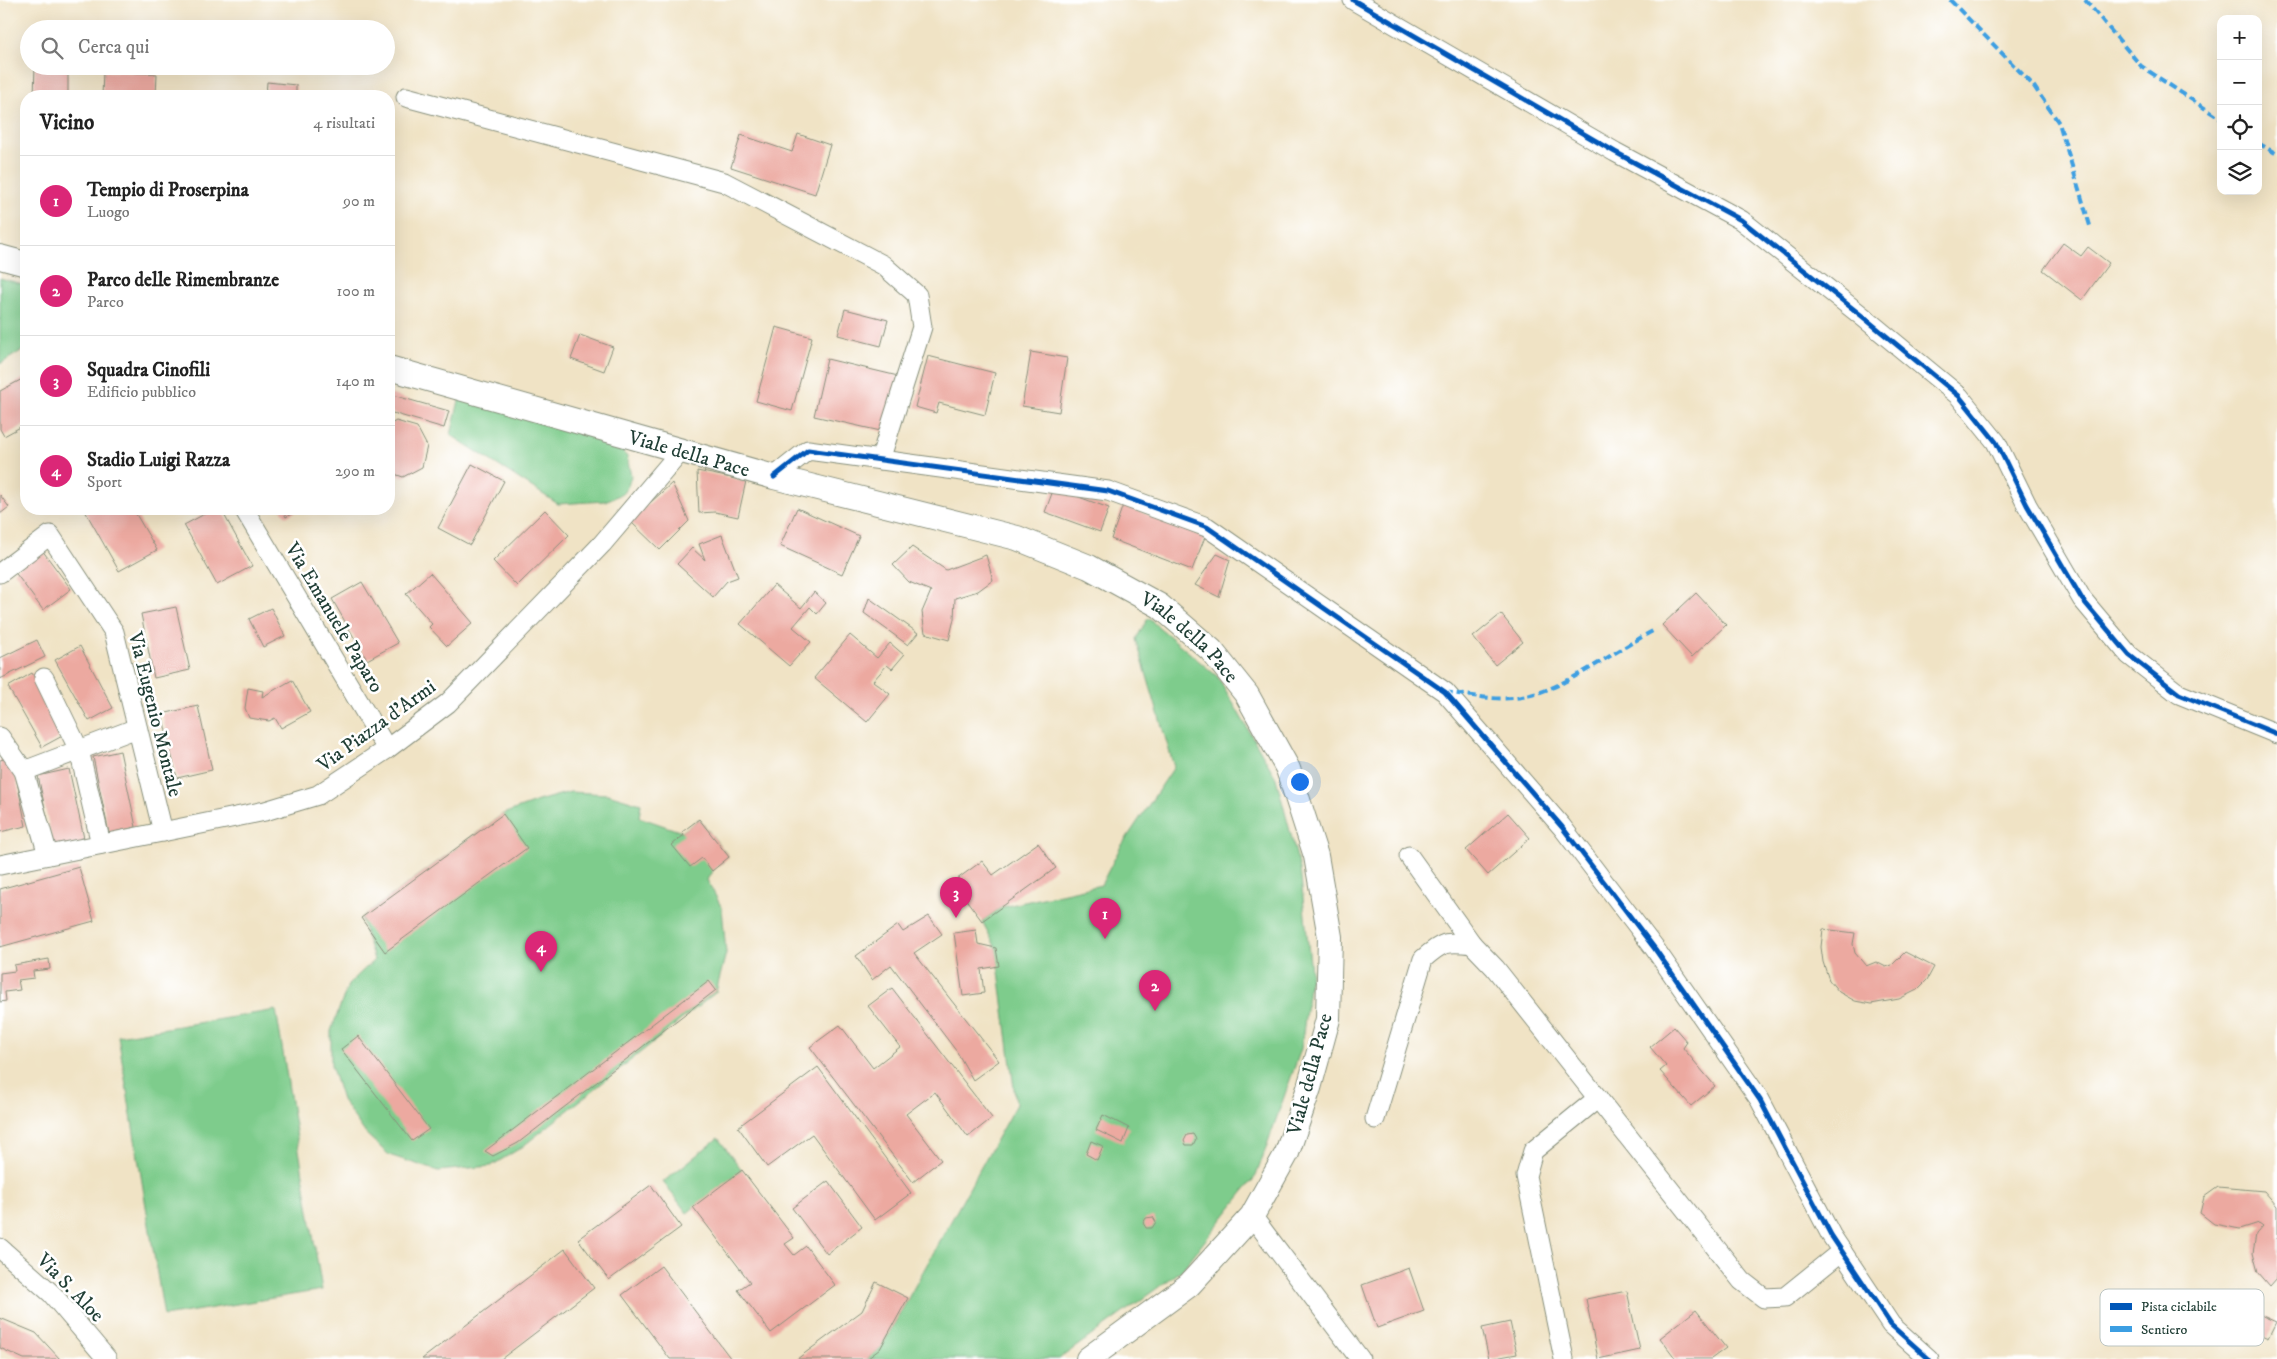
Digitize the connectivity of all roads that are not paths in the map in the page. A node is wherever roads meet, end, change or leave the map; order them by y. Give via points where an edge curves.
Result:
1 (1352, 0) edge
2 (406, 97) dead end
3 (0, 257) edge
4 (20, 262) edge
5 (395, 370) edge
6 (681, 450) junction
7 (880, 460) junction
8 (774, 477) junction
9 (248, 515) edge
10 (0, 573) edge
11 (44, 678) dead end
12 (138, 728) junction
13 (2277, 734) edge
14 (0, 737) edge
15 (387, 749) junction
16 (79, 750) junction
17 (24, 771) junction
18 (163, 832) junction
19 (101, 844) junction
20 (48, 855) junction
21 (1409, 856) dead end
22 (0, 865) edge
23 (1472, 944) junction
24 (1598, 1098) junction
25 (1375, 1119) dead end
26 (1252, 1216) junction
27 (0, 1248) edge
28 (1842, 1251) junction
29 (108, 1359) edge
30 (1088, 1359) edge
31 (1360, 1359) edge
32 (1564, 1359) edge
33 (1929, 1359) edge

1 - 13 street via 1615,152 1741,220 1855,310 1959,396 1996,442 2027,505 2082,599 2129,655 2179,694
2 - 7 street via 724,182 883,265 917,295 922,327
3 - 4 main road
5 - 6 main road, Viale della Pace
6 - 8 main road, Viale della Pace
6 - 15 street, Via Piazza d'Armi via 602,544 448,702
7 - 8 street via 808,450
7 - 28 street via 1108,492 1207,527 1445,692 1562,827 1655,949 1760,1100
8 - 26 main road, Viale della Pace via 1018,538 1089,567 1160,606 1211,650 1247,695 1288,769 1316,856 1330,937 1328,1019 1309,1088 1287,1152
9 - 15 street, Via Emanuele Paparo
10 - 12 street, Via Eugenio Montale via 50,535 114,632
11 - 16 street
12 - 16 street
12 - 18 street, Via Eugenio Montale
14 - 17 street
15 - 18 street, Via Piazza d'Armi via 318,795 265,811
16 - 17 street
16 - 19 street
17 - 20 street
18 - 19 street, Via Piazza d'Armi
19 - 20 street, Via Piazza d'Armi
20 - 22 street, Via Piazza d'Armi
21 - 23 street
23 - 24 street
23 - 25 street via 1450,941 1438,945 1423,959
24 - 28 street via 1742,1281 1764,1298 1785,1297
24 - 32 street via 1533,1151 1526,1176
26 - 30 main road, Viale della Pace via 1189,1285
26 - 31 street
27 - 29 street, Via S. Aloe via 52,1294
28 - 33 street via 1891,1325

